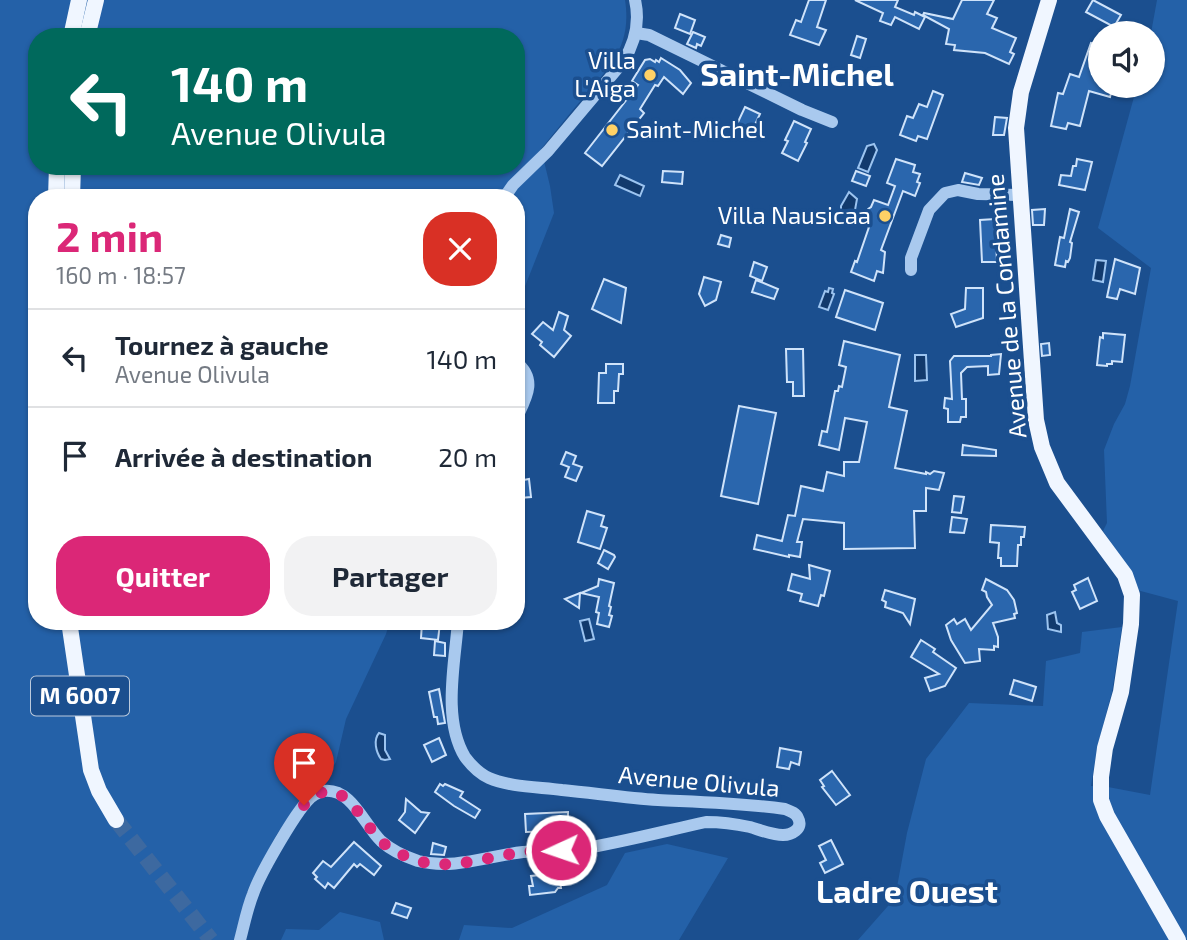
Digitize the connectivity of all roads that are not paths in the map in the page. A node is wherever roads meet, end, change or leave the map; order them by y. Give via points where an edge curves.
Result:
1 (79, 0) edge
2 (96, 0) edge
3 (635, 0) edge
4 (1049, 0) edge
5 (73, 28) edge
6 (89, 28) edge
7 (636, 33) junction
8 (832, 122) dead end
9 (525, 173) edge
10 (523, 175) edge
11 (510, 189) edge
12 (1020, 195) junction
13 (911, 270) dead end
14 (525, 372) edge
15 (525, 399) edge
16 (70, 630) edge
17 (457, 630) edge
18 (116, 820) tunnel mouth
19 (240, 940) edge
20 (1178, 940) edge

1 - 5 main road
2 - 6 main road
3 - 7 street
4 - 12 main road, Avenue de la Condamine via 1021,92 1016,128
7 - 8 street via 649,35
7 - 9 street via 611,77
10 - 11 street
12 - 13 street via 945,193 929,210
12 - 20 main road, Avenue de la Condamine via 1034,399 1042,447 1057,483 1125,575 1132,595 1127,658 1103,758 1101,800
14 - 15 street via 529,386
16 - 18 main road, M 6007 via 91,770
17 - 19 street, Avenue Olivula via 454,724 466,758 488,778 655,800 785,809 799,819 798,829 784,835 706,822 580,849 523,852 444,865 392,849 347,799 325,791 304,805 283,837 254,892

